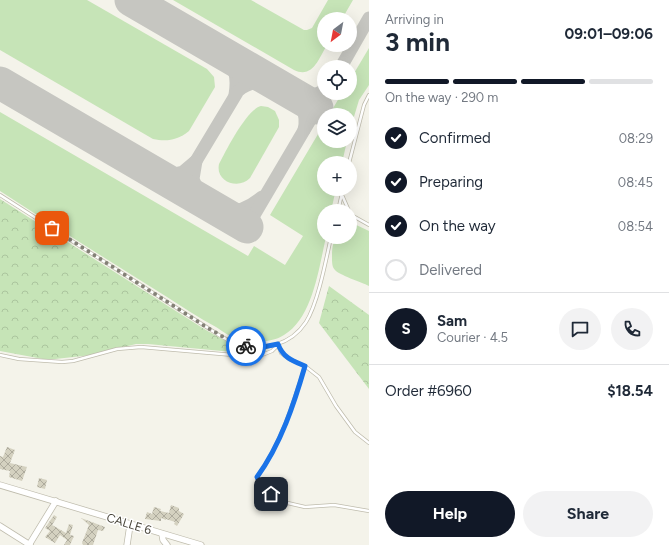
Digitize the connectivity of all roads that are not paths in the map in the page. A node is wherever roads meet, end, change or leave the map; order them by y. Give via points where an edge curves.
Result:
1 (369, 95) edge
2 (351, 156) edge
3 (0, 195) edge
4 (357, 219) edge
5 (369, 225) edge
6 (329, 244) edge
7 (278, 344) junction
8 (0, 354) edge
9 (305, 366) junction
10 (369, 443) edge
11 (0, 485) edge
12 (56, 501) junction
13 (369, 511) edge
14 (130, 525) junction
15 (0, 526) edge
16 (162, 534) junction
17 (29, 545) edge
18 (126, 545) edge
19 (167, 545) edge
20 (201, 545) edge

1 - 2 lane
3 - 7 lane via 225,338 250,347
4 - 5 lane
6 - 7 lane via 316,297 306,322 299,331
7 - 8 lane via 272,351 257,357 141,347 117,349 62,362 19,359
7 - 9 lane via 281,352 289,359
9 - 10 lane via 319,377 354,432
9 - 13 lane via 279,438 257,477 262,487 279,502 305,507 334,505
11 - 12 street, CALLE 6
12 - 14 street, CALLE 6
12 - 17 street
14 - 16 street, CALLE 6
14 - 18 street
15 - 17 street
16 - 19 street
16 - 20 street, CALLE 6

